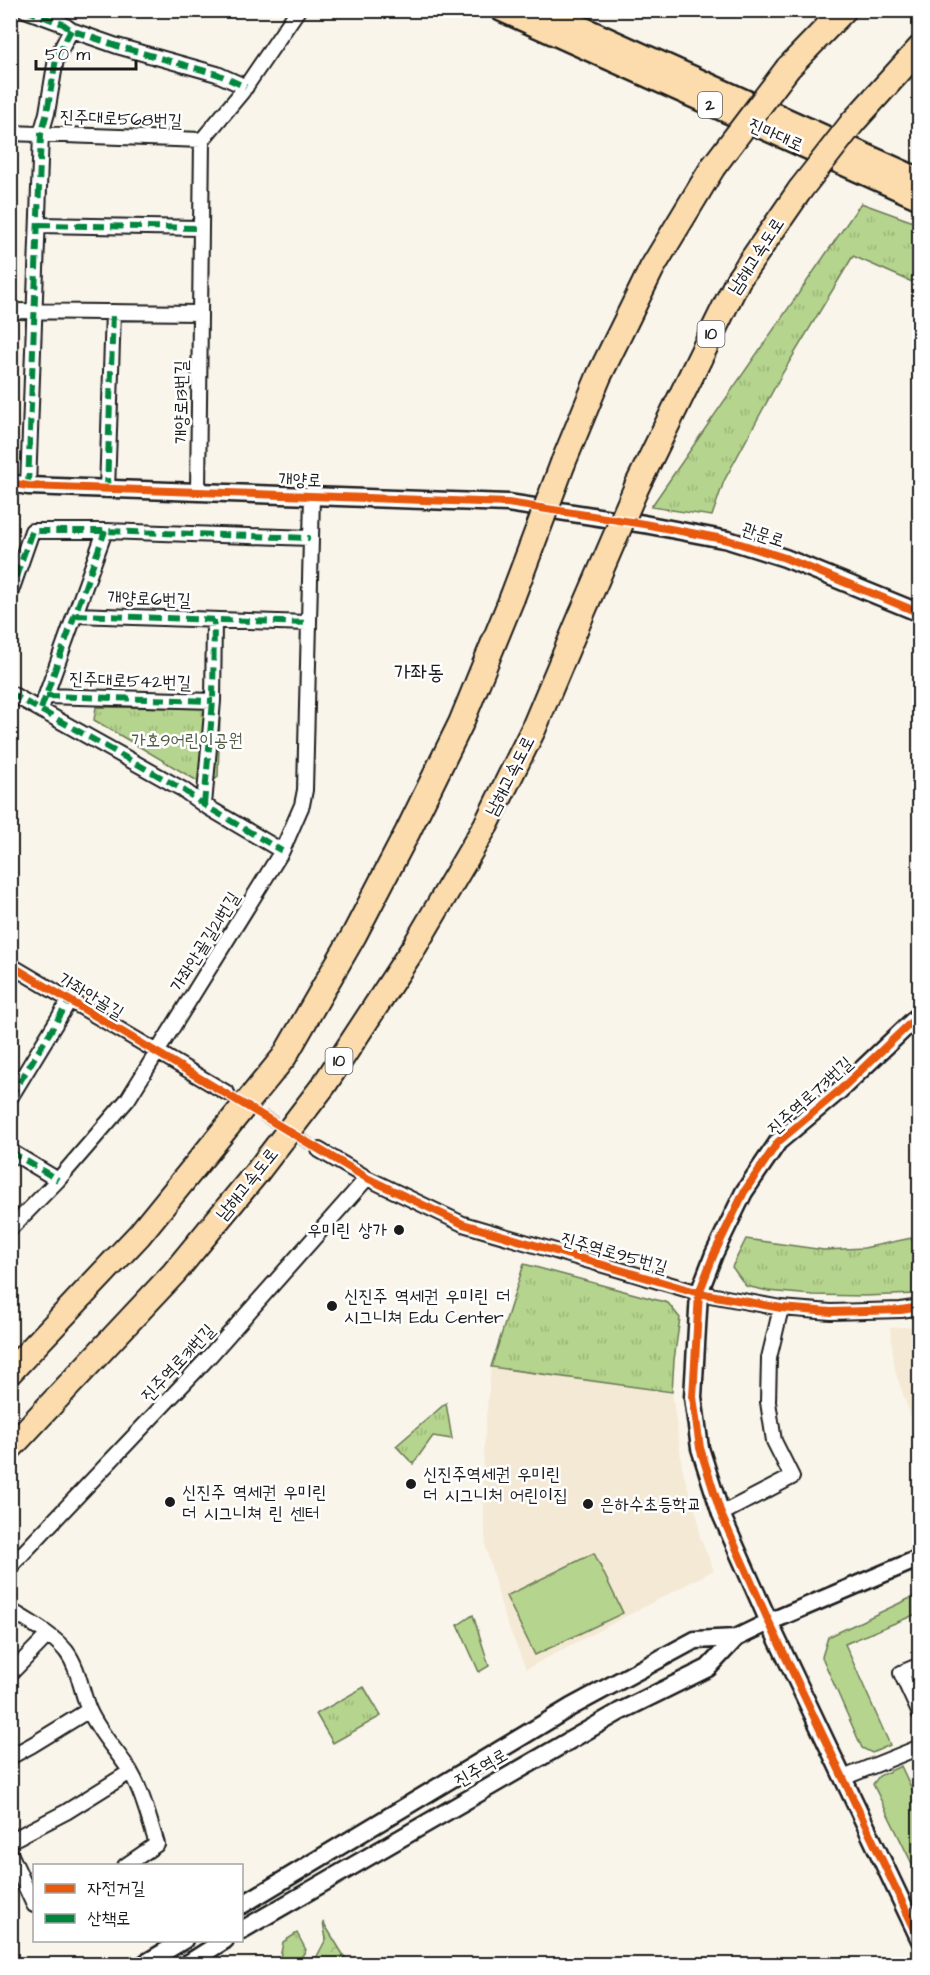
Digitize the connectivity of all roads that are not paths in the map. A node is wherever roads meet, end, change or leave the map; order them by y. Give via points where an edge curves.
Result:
1 (26, 10) edge
2 (298, 10) edge
3 (502, 10) edge
4 (542, 10) edge
5 (844, 10) edge
6 (71, 30) junction
7 (920, 48) edge
8 (246, 87) junction
9 (10, 133) edge
10 (41, 134) junction
11 (202, 140) junction
12 (919, 182) edge
13 (39, 225) junction
14 (200, 228) junction
15 (10, 310) edge
16 (35, 311) junction
17 (113, 312) junction
18 (199, 313) junction
19 (10, 483) edge
20 (28, 486) junction
21 (107, 490) junction
22 (198, 492) junction
23 (312, 496) junction
24 (589, 515) joint
25 (105, 531) junction
26 (310, 538) junction
27 (10, 594) edge
28 (920, 613) edge
29 (76, 615) junction
30 (214, 620) junction
31 (308, 623) junction
32 (10, 693) edge
33 (213, 701) junction
34 (44, 703) junction
35 (204, 806) junction
36 (282, 851) junction
37 (10, 965) edge
38 (69, 1001) junction
39 (920, 1014) edge
40 (156, 1052) junction
41 (227, 1093) tunnel mouth
42 (10, 1098) edge
43 (319, 1150) tunnel mouth
44 (10, 1152) edge
45 (367, 1178) junction
46 (58, 1180) junction
47 (10, 1229) edge
48 (699, 1293) junction
49 (920, 1307) edge
50 (781, 1308) junction
51 (10, 1372) edge
52 (10, 1448) edge
53 (721, 1514) junction
54 (920, 1558) edge
55 (10, 1567) edge
56 (10, 1610) edge
57 (769, 1622) junction
58 (48, 1635) junction
59 (736, 1638) junction
60 (920, 1665) edge
61 (10, 1674) edge
62 (89, 1710) junction
63 (920, 1714) edge
64 (920, 1747) edge
65 (10, 1757) edge
66 (130, 1772) junction
67 (843, 1778) junction
68 (10, 1841) edge
69 (10, 1853) edge
70 (127, 1864) edge
71 (33, 1903) edge
72 (243, 1904) edge
73 (243, 1929) edge
74 (920, 1940) edge
75 (182, 1942) edge
76 (223, 1942) edge
77 (144, 1965) edge
78 (187, 1965) edge

1 - 6 street
2 - 8 street, 진주대로568번길
3 - 12 highway, 진마대로 / 2
4 - 12 highway, 진마대로 / 2
5 - 51 highway, bridge via 788,68 713,167 652,268 599,376 461,723 354,935 284,1057 139,1235
6 - 8 street via 217,74
6 - 10 street, 진주대로568번길 via 56,59
7 - 52 highway, 남해고속도로 / 10, bridge via 853,122 738,280 637,486 533,730 486,825 413,949 324,1085 258,1170 174,1273
8 - 11 street, 진주대로568번길
9 - 10 street, 진주대로568번길
10 - 11 street, 진주대로568번길
10 - 13 street
11 - 14 street, 개양로13번길
13 - 14 street
13 - 16 street
14 - 18 street, 개양로13번길
15 - 16 street
16 - 17 street
16 - 20 street
17 - 18 street
17 - 21 street
18 - 22 street, 개양로13번길
19 - 20 street, 개양로
20 - 21 street, 개양로
21 - 22 street, 개양로
22 - 23 street, 개양로
23 - 24 street, 개양로 via 508,503
23 - 26 street
24 - 28 street, 관문로 via 753,547
25 - 26 street
25 - 27 street via 32,531
25 - 29 street, 개양로6번길
26 - 31 street
29 - 30 street, 개양로6번길
29 - 34 street
30 - 31 street, 개양로6번길
30 - 33 street, 진주대로542번길
31 - 36 street via 306,790
32 - 34 street, 진주대로542번길
33 - 34 street, 진주대로542번길
33 - 35 street, 진주대로542번길
34 - 35 street, 진주대로542번길
35 - 36 street, 진주대로542번길
36 - 40 street, 가좌안골길21번길
37 - 38 street, 가좌안골길
38 - 40 street, 가좌안골길
38 - 42 street
39 - 48 street, 진주역로73번길 via 778,1142 744,1192
40 - 41 street
40 - 46 street via 128,1099
43 - 45 street, 진주역로95번길
44 - 46 street
45 - 48 street, 진주역로95번길 via 463,1224
45 - 55 street, 진주역로31번길 via 207,1359
46 - 47 street
48 - 50 street, 진주역로95번길
48 - 53 street, 진주역로73번길 via 693,1396 700,1448
49 - 50 street, 진주역로95번길 via 831,1312
50 - 53 street via 769,1358 768,1402 774,1441 792,1478
53 - 57 street, 진주역로73번길
54 - 57 street, 진주역로
56 - 58 street
57 - 59 street, 진주역로
57 - 67 street, 진주역로73번길
58 - 61 street
58 - 62 street via 66,1651
59 - 72 street, 진주역로 via 695,1640 571,1707
59 - 73 street, 진주역로 via 708,1668 619,1712
60 - 63 street via 901,1673
62 - 65 street
62 - 66 street
64 - 67 street
66 - 68 street
66 - 70 street via 157,1844
67 - 74 street, 진주역로73번길
69 - 71 street
75 - 77 street
76 - 78 street

